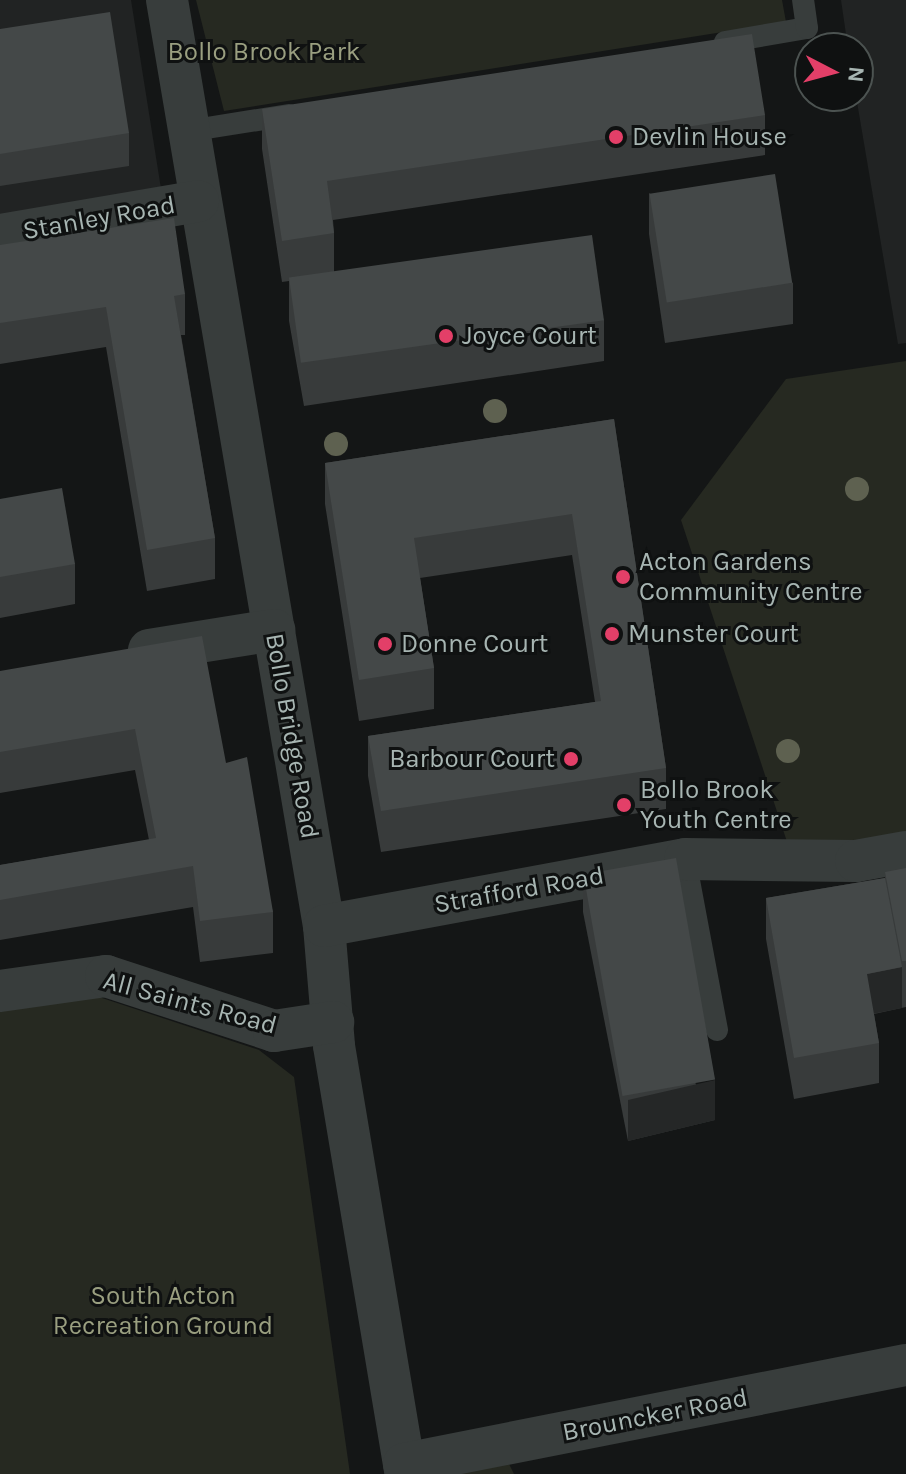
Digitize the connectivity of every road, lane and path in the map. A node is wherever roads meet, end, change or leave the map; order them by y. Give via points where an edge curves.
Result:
1 (167, 0) edge
2 (803, 0) edge
3 (704, 46) edge
4 (310, 111) edge
5 (188, 131) junction
6 (198, 201) junction
7 (0, 235) edge
8 (274, 630) junction
9 (106, 657) edge
10 (906, 852) edge
11 (685, 859) junction
12 (324, 926) junction
13 (0, 991) edge
14 (333, 1022) junction
15 (717, 1030) dead end
16 (906, 1365) edge
17 (405, 1469) edge

1 - 5 street, Bollo Bridge Road
2 - 3 lane via 807,28
4 - 5 lane
5 - 6 street, Bollo Bridge Road
6 - 7 street, Stanley Road
6 - 8 street, Bollo Bridge Road
8 - 9 street
8 - 12 street, Bollo Bridge Road
10 - 11 street, Strafford Road via 856,861
11 - 12 street, Strafford Road
11 - 15 lane
12 - 14 street, Bollo Bridge Road
13 - 14 street, All Saints Road via 106,976 274,1031
14 - 17 street, Bollo Bridge Road
16 - 17 street, Brouncker Road

